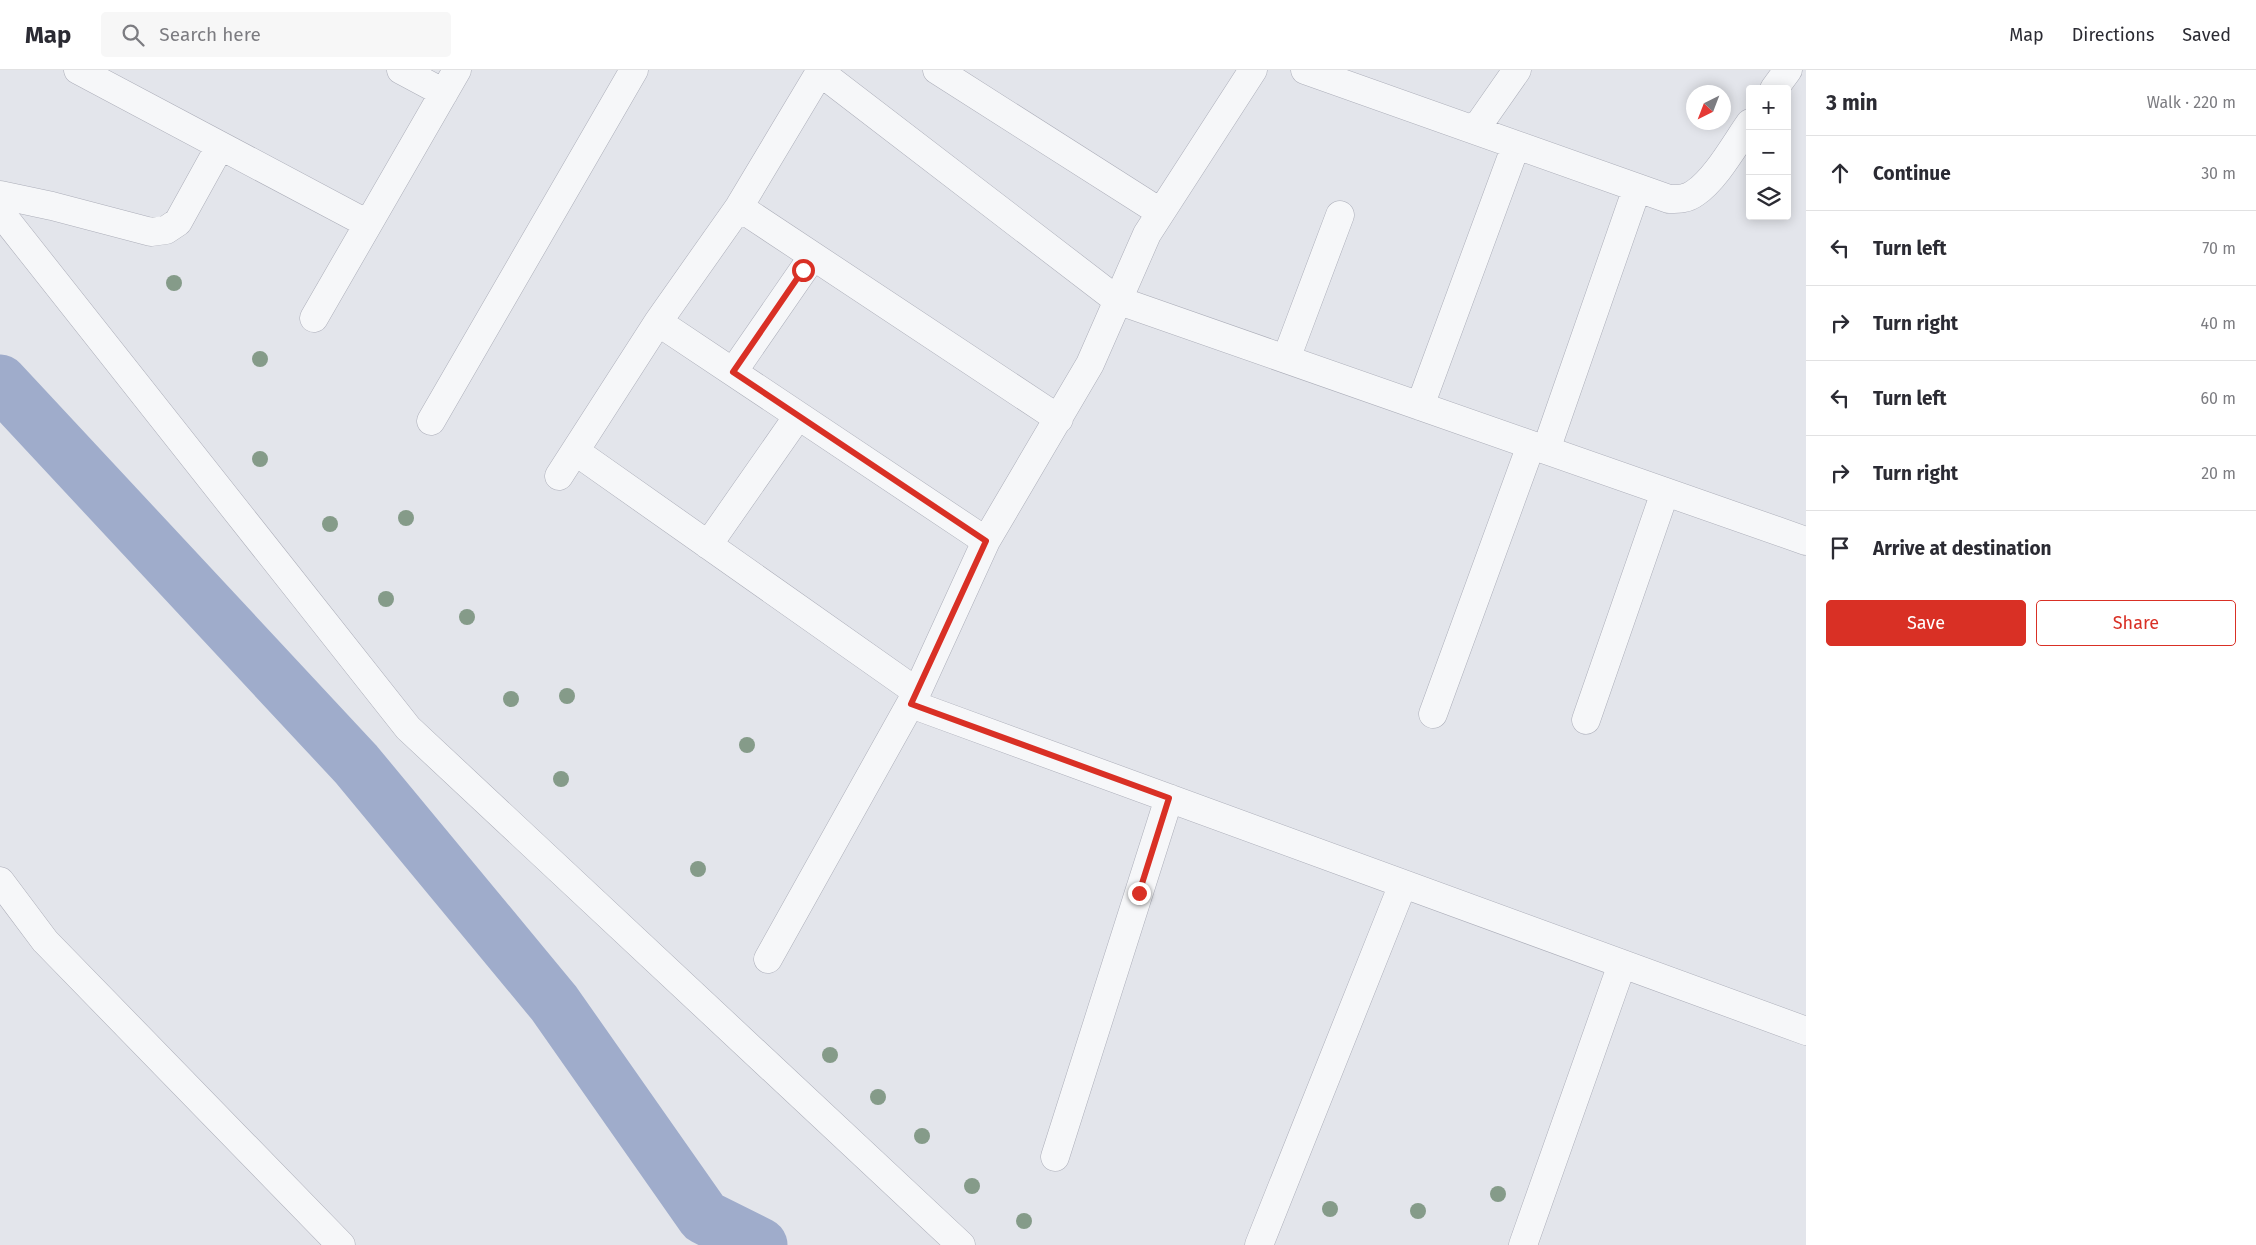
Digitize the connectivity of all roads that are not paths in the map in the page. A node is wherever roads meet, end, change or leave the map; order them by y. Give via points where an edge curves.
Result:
1 (78, 70) edge
2 (400, 70) edge
3 (634, 70) edge
4 (937, 70) edge
5 (1253, 70) edge
6 (1306, 70) edge
7 (1517, 70) edge
8 (1788, 70) edge
9 (820, 71) edge
10 (450, 81) edge
11 (1777, 85) edge
12 (1746, 129) edge
13 (1475, 130) junction
14 (1516, 144) junction
15 (220, 146) junction
16 (1637, 188) junction
17 (0, 195) edge
18 (739, 207) junction
19 (0, 212) edge
20 (1160, 212) junction
21 (1340, 216) dead end
22 (368, 224) junction
23 (813, 256) junction
24 (1117, 300) junction
25 (314, 318) dead end
26 (658, 322) junction
27 (1286, 359) junction
28 (733, 372) junction
29 (1420, 406) junction
30 (798, 416) junction
31 (1059, 419) junction
32 (431, 421) dead end
33 (1539, 448) junction
34 (575, 451) junction
35 (558, 476) dead end
36 (1665, 492) junction
37 (986, 541) junction
38 (1806, 541) edge
39 (708, 545) junction
40 (914, 698) junction
41 (1433, 714) dead end
42 (1586, 720) dead end
43 (1169, 798) junction
44 (0, 881) edge
45 (1402, 884) junction
46 (768, 959) dead end
47 (1622, 964) junction
48 (1806, 1031) edge
49 (1055, 1157) dead end
50 (341, 1245) edge
51 (961, 1245) edge
52 (1259, 1245) edge
53 (1522, 1245) edge

1 - 15 street
2 - 10 street
3 - 32 street
4 - 20 street
5 - 20 street
6 - 13 street
7 - 13 street
8 - 11 street
9 - 18 street
9 - 24 street
10 - 22 street
12 - 16 street via 1708,182 1695,194 1683,199 1669,199
13 - 14 street
14 - 16 street
14 - 29 street
15 - 17 street via 178,222 166,230 151,232
15 - 22 street
16 - 33 street
18 - 23 street
18 - 26 street
19 - 51 street via 408,728
20 - 24 street
21 - 27 street
22 - 25 street
23 - 28 street
23 - 31 street
24 - 27 street
24 - 31 street via 1090,364
26 - 28 street
26 - 34 street
27 - 29 street
28 - 30 street
29 - 33 street
30 - 37 street
30 - 39 street
31 - 37 street
33 - 36 street
33 - 41 street
34 - 35 street
34 - 39 street
36 - 38 street
36 - 42 street
37 - 40 street
39 - 40 street
40 - 43 street
40 - 46 street
43 - 45 street
43 - 49 street
44 - 50 street via 51,948
45 - 47 street
45 - 52 street
47 - 48 street
47 - 53 street

